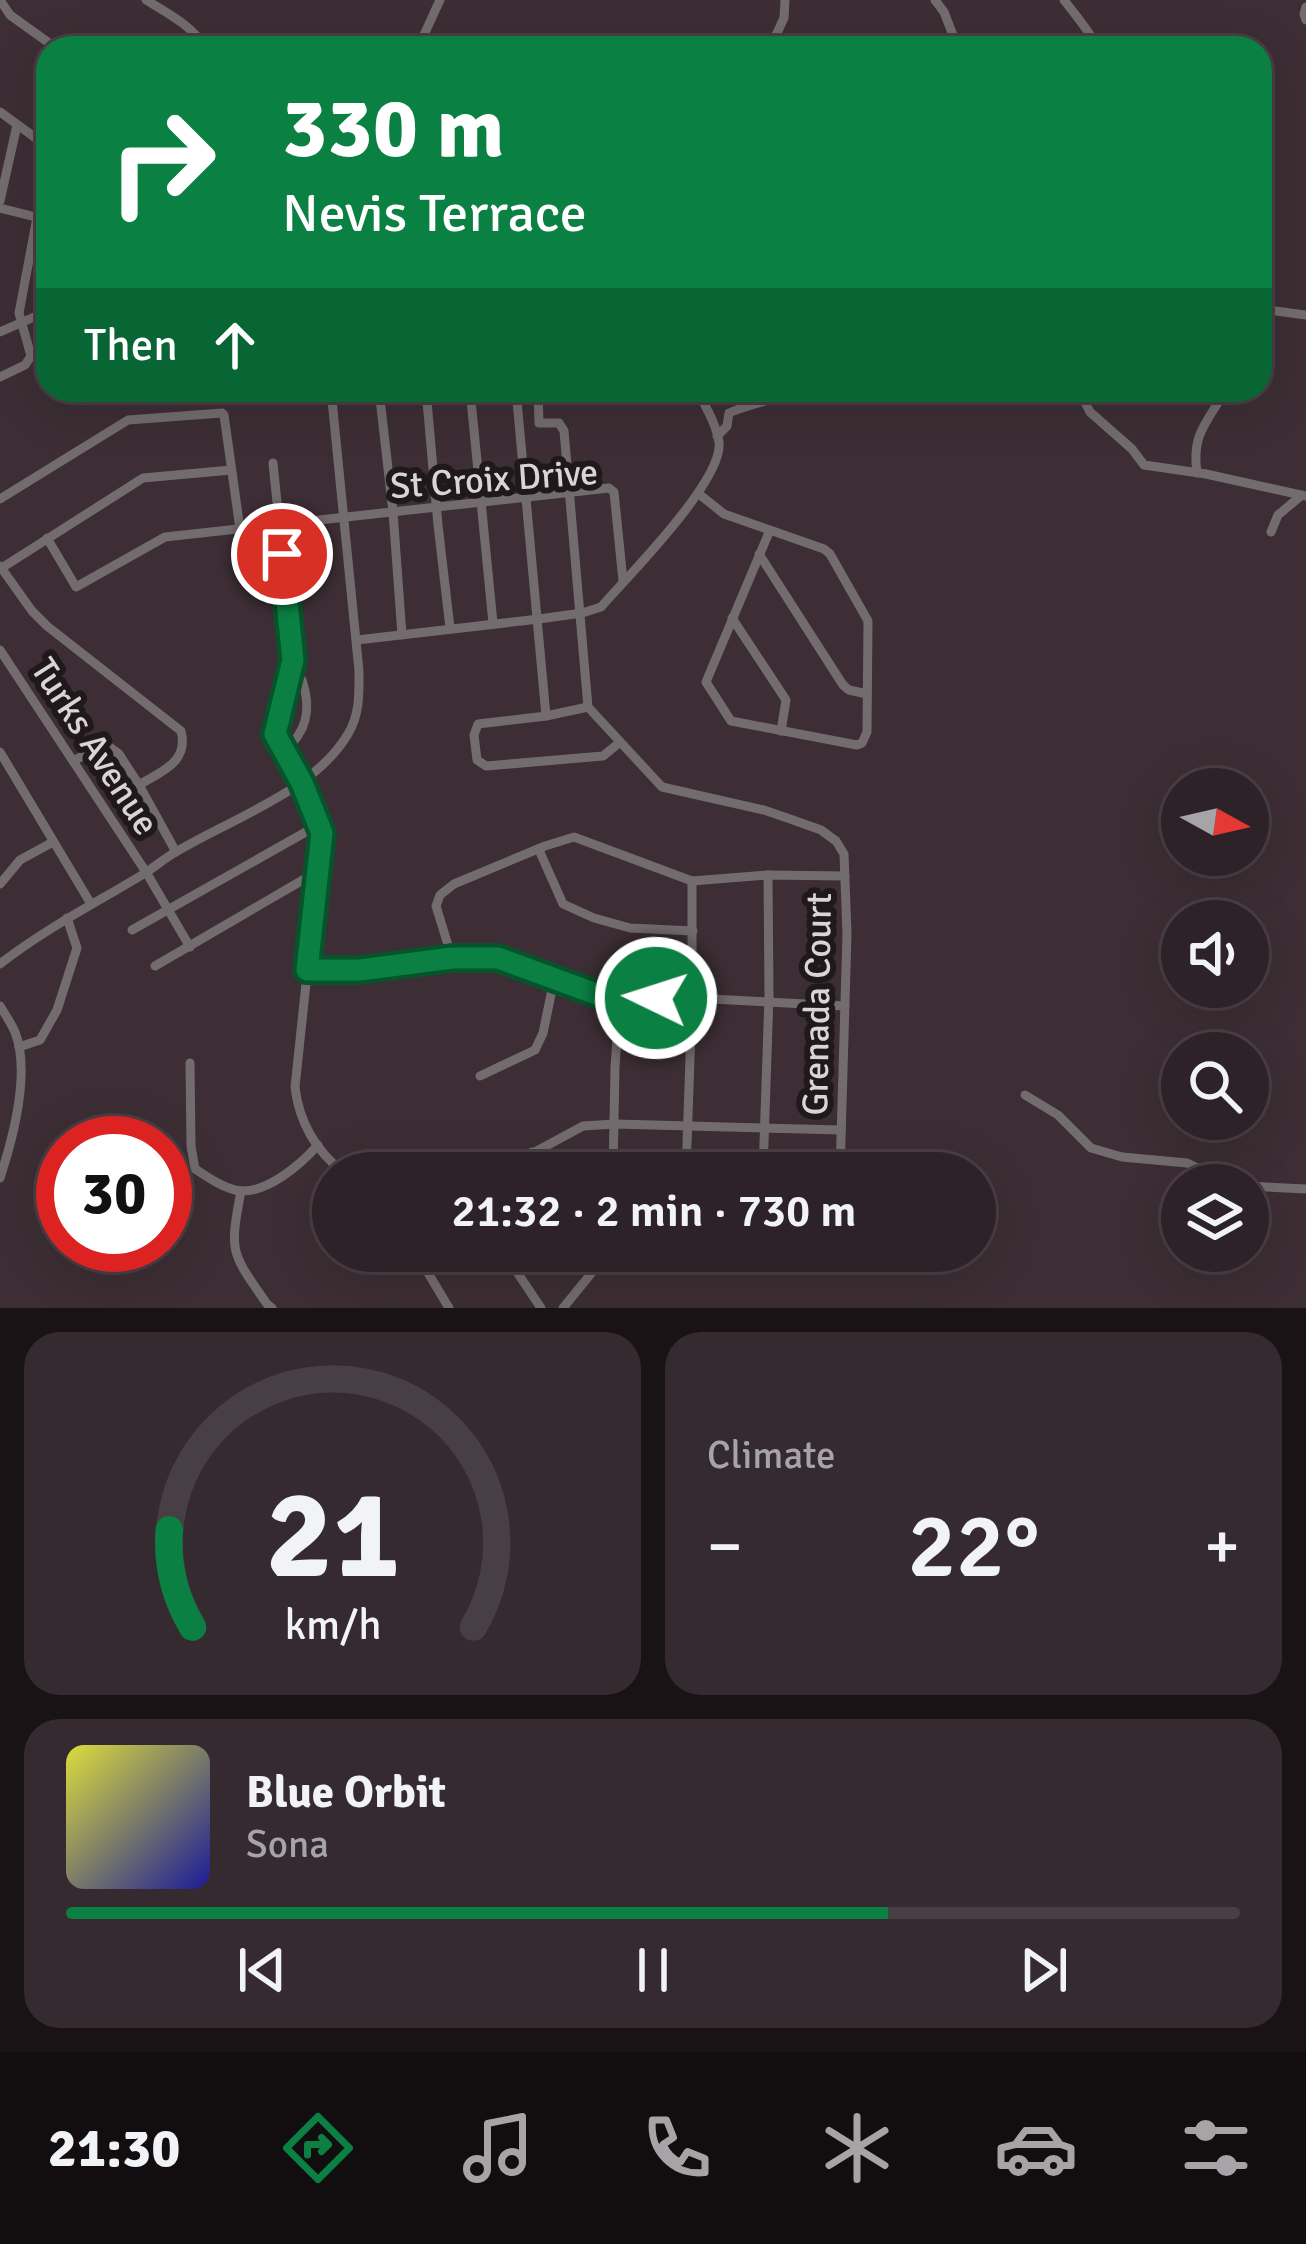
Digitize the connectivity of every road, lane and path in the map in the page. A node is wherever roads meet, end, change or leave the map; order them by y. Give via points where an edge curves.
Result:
1 (0, 0) edge
2 (146, 0) edge
3 (785, 0) edge
4 (934, 0) edge
5 (1064, 0) edge
6 (435, 2) edge
7 (1306, 7) edge
8 (1306, 20) edge
9 (39, 36) edge
10 (197, 36) edge
11 (422, 36) edge
12 (775, 36) edge
13 (953, 36) edge
14 (1091, 36) edge
15 (0, 112) edge
16 (17, 124) junction
17 (36, 138) edge
18 (0, 204) edge
19 (36, 217) edge
20 (36, 246) edge
21 (1272, 311) edge
22 (36, 316) edge
23 (1306, 316) edge
24 (20, 323) junction
25 (0, 332) edge
26 (0, 377) edge
27 (332, 402) edge
28 (380, 402) edge
29 (427, 402) edge
30 (471, 402) edge
31 (517, 402) edge
32 (538, 402) edge
33 (702, 402) edge
34 (766, 402) edge
35 (1087, 402) edge
36 (1219, 402) edge
37 (717, 436) junction
38 (273, 463) dead end
39 (231, 470) junction
40 (1197, 473) junction
41 (570, 492) junction
42 (698, 494) junction
43 (1304, 495) edge
44 (524, 497) junction
45 (0, 499) edge
46 (482, 502) junction
47 (436, 507) junction
48 (393, 512) junction
49 (344, 517) junction
50 (280, 524) junction
51 (240, 529) junction
52 (770, 530) junction
53 (1271, 532) dead end
54 (46, 538) junction
55 (759, 554) junction
56 (0, 568) edge
57 (623, 581) junction
58 (582, 613) junction
59 (732, 618) junction
60 (539, 619) junction
61 (493, 623) junction
62 (450, 628) junction
63 (402, 635) junction
64 (357, 640) junction
65 (0, 650) edge
66 (302, 680) dead end
67 (867, 694) junction
68 (588, 707) junction
69 (546, 716) junction
70 (782, 731) junction
71 (619, 743) junction
72 (284, 751) junction
73 (0, 752) edge
74 (73, 760) junction
75 (302, 783) junction
76 (139, 785) junction
77 (320, 824) junction
78 (53, 842) junction
79 (539, 850) junction
80 (176, 852) junction
81 (320, 870) junction
82 (146, 872) junction
83 (768, 875) junction
84 (844, 876) junction
85 (692, 881) junction
86 (0, 884) edge
87 (91, 904) junction
88 (169, 911) junction
89 (67, 918) junction
90 (132, 930) dead end
91 (693, 931) junction
92 (190, 947) junction
93 (452, 958) junction
94 (0, 964) edge
95 (155, 966) dead end
96 (307, 970) junction
97 (554, 980) junction
98 (620, 996) junction
99 (692, 1000) junction
100 (769, 1003) junction
101 (0, 1006) edge
102 (845, 1006) junction
103 (19, 1047) junction
104 (190, 1063) dead end
105 (480, 1076) dead end
106 (1025, 1095) dead end
107 (615, 1124) junction
108 (688, 1125) junction
109 (764, 1128) junction
110 (842, 1130) junction
111 (318, 1145) junction
112 (324, 1152) edge
113 (532, 1152) edge
114 (614, 1152) edge
115 (687, 1152) edge
116 (763, 1152) edge
117 (841, 1152) edge
118 (1189, 1164) edge
119 (0, 1178) edge
120 (1269, 1187) edge
121 (1306, 1189) edge
122 (241, 1191) junction
123 (428, 1272) edge
124 (517, 1272) edge
125 (590, 1272) edge
126 (272, 1308) edge
127 (449, 1308) edge
128 (541, 1308) edge
129 (562, 1308) edge

1 - 9 street
2 - 10 street
3 - 12 street
4 - 13 street
5 - 14 street
6 - 11 street
7 - 8 street
15 - 16 street
16 - 17 street
16 - 18 street
18 - 19 street
20 - 24 street
21 - 23 street
22 - 24 street
24 - 25 street
24 - 26 street via 30,360
27 - 49 street
28 - 48 street
29 - 47 street
30 - 46 street
31 - 44 street
32 - 41 street via 539,423 559,423 564,431
33 - 37 street
34 - 37 street via 731,410
35 - 40 street via 1144,465
36 - 40 street via 1194,450
37 - 42 street via 718,456
38 - 50 street
39 - 45 street via 223,414 128,420
39 - 51 street
39 - 54 street via 143,478
40 - 43 street
41 - 44 street, St Croix Drive
41 - 57 street, St Croix Drive via 614,492
41 - 58 street
42 - 52 street via 724,514
42 - 57 street
43 - 53 street via 1278,515
44 - 46 street, St Croix Drive
44 - 60 street
46 - 47 street, St Croix Drive
46 - 61 street
47 - 48 street, St Croix Drive
47 - 62 street
48 - 49 street, St Croix Drive
48 - 63 street
49 - 50 street, St Croix Drive
49 - 64 street
50 - 51 street, St Croix Drive
50 - 72 street via 293,660 275,734
51 - 54 street, St Croix Drive via 165,537 76,587
52 - 55 street
52 - 67 street via 824,549 845,578 868,621
54 - 56 street
55 - 59 street
55 - 67 street via 843,685
56 - 76 street via 47,626 181,731 176,764
57 - 58 street via 601,607
58 - 60 street
58 - 68 street
59 - 70 street via 786,700
59 - 70 street via 709,689 731,721
60 - 61 street
60 - 69 street
61 - 62 street
62 - 63 street
63 - 64 street
64 - 75 street via 359,710 348,734
65 - 74 street, Turks Avenue
66 - 72 street via 303,730
67 - 70 street via 862,742
68 - 69 street
68 - 71 street, Grenada Court
69 - 71 street via 478,724 477,760 486,766 603,756
71 - 84 street, Grenada Court via 662,787 821,830 844,854
72 - 75 street
73 - 78 street
74 - 76 street via 109,746
74 - 82 street, Turks Avenue
75 - 77 street
75 - 80 street
76 - 80 street
77 - 81 street
77 - 88 street
78 - 86 street via 20,860
78 - 87 street
79 - 85 street via 574,837
79 - 91 street via 562,904 630,928
79 - 93 street via 440,895
80 - 82 street
81 - 92 street
81 - 96 street
82 - 87 street
82 - 88 street, Turks Avenue
83 - 84 street
83 - 85 street
83 - 100 street
84 - 102 street, Grenada Court
85 - 91 street
87 - 89 street
88 - 90 street
88 - 92 street, Turks Avenue
89 - 94 street
89 - 103 street via 77,948 57,1010 40,1040
91 - 99 street
92 - 95 street
93 - 96 street
93 - 97 street via 498,958
96 - 111 street via 296,1087 298,1114
97 - 98 street
97 - 105 street via 535,1050
98 - 99 street
98 - 107 street
99 - 100 street
99 - 108 street
100 - 102 street
100 - 109 street
101 - 103 street
102 - 110 street, Grenada Court
103 - 119 street via 20,1102
104 - 122 street via 195,1169
106 - 118 street via 1091,1148
107 - 108 street
107 - 113 street via 583,1126
107 - 114 street
108 - 109 street
108 - 115 street
109 - 110 street
109 - 116 street
110 - 117 street, Grenada Court
111 - 112 street
111 - 122 street via 292,1172
120 - 121 street
122 - 126 street via 232,1239 237,1260
123 - 127 street
124 - 128 street
125 - 129 street

